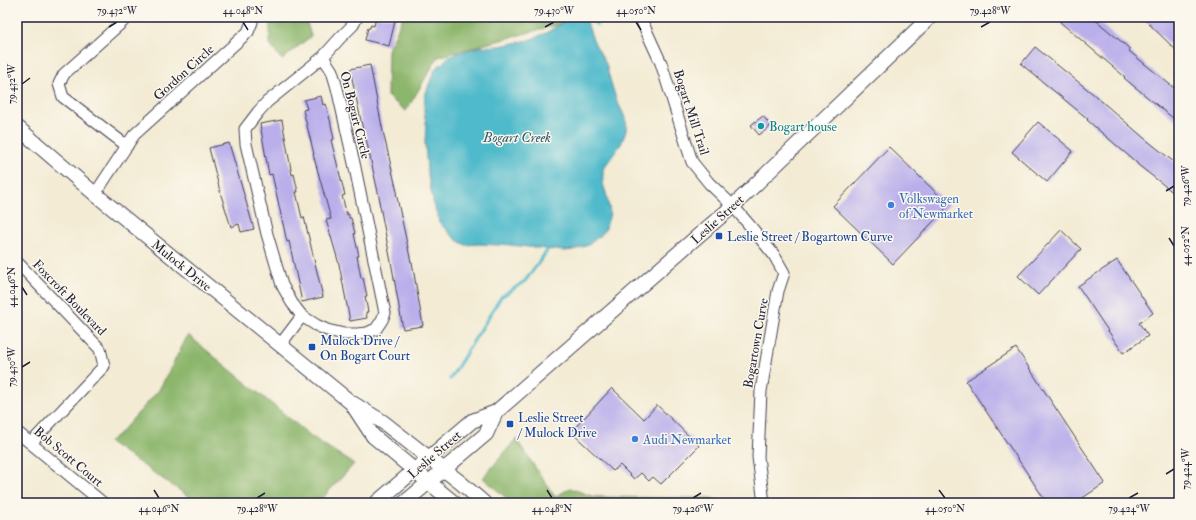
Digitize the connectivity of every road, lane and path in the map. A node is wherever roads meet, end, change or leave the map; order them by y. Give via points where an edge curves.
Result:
1 (128, 17) edge
2 (251, 17) edge
3 (357, 17) edge
4 (640, 17) edge
5 (930, 17) edge
6 (323, 57) junction
7 (17, 127) edge
8 (127, 146) junction
9 (95, 194) junction
10 (733, 206) junction
11 (17, 262) edge
12 (302, 316) junction
13 (280, 345) junction
14 (349, 401) junction
15 (496, 412) junction
16 (17, 432) edge
17 (30, 443) junction
18 (429, 458) junction
19 (414, 470) junction
20 (444, 470) junction
21 (429, 482) junction
22 (103, 503) edge
23 (376, 503) edge
24 (404, 503) edge
25 (454, 503) edge
26 (484, 503) edge
27 (764, 503) edge

1 - 8 street via 64,74 59,84 63,97
2 - 8 street, Gordon Circle via 248,32 134,135
3 - 6 street via 353,25
4 - 10 street, Bogart Mill Trail via 661,63 692,162
5 - 10 main road, Leslie Street
6 - 12 street, On Bogart Circle via 267,102 246,129 246,144 263,219 282,285
6 - 12 street, On Bogart Circle via 332,71 337,88 385,313 376,329 357,334 327,330
7 - 9 main road, Mulock Drive
8 - 9 street, Gordon Circle
9 - 13 main road, Mulock Drive
10 - 15 main road, Leslie Street
10 - 27 street, Bogartown Curve via 774,255 784,274 778,291 761,391 758,457
11 - 17 street, Foxcroft Boulevard via 100,349 104,366
12 - 13 street
13 - 14 main road, Mulock Drive
14 - 18 main road, Mulock Drive via 383,422
14 - 19 main road, Mulock Drive via 373,436
15 - 18 main road, Leslie Street via 472,421
15 - 20 main road, Leslie Street via 486,434
16 - 17 street, Bob Scott Court
17 - 22 street, Bob Scott Court
18 - 19 main road, Leslie Street
18 - 20 main road, Mulock Drive
19 - 21 main road, Mulock Drive
19 - 23 main road, Leslie Street
20 - 21 main road, Leslie Street
20 - 26 main road, Mulock Drive
21 - 24 main road, Leslie Street
21 - 25 main road, Mulock Drive

